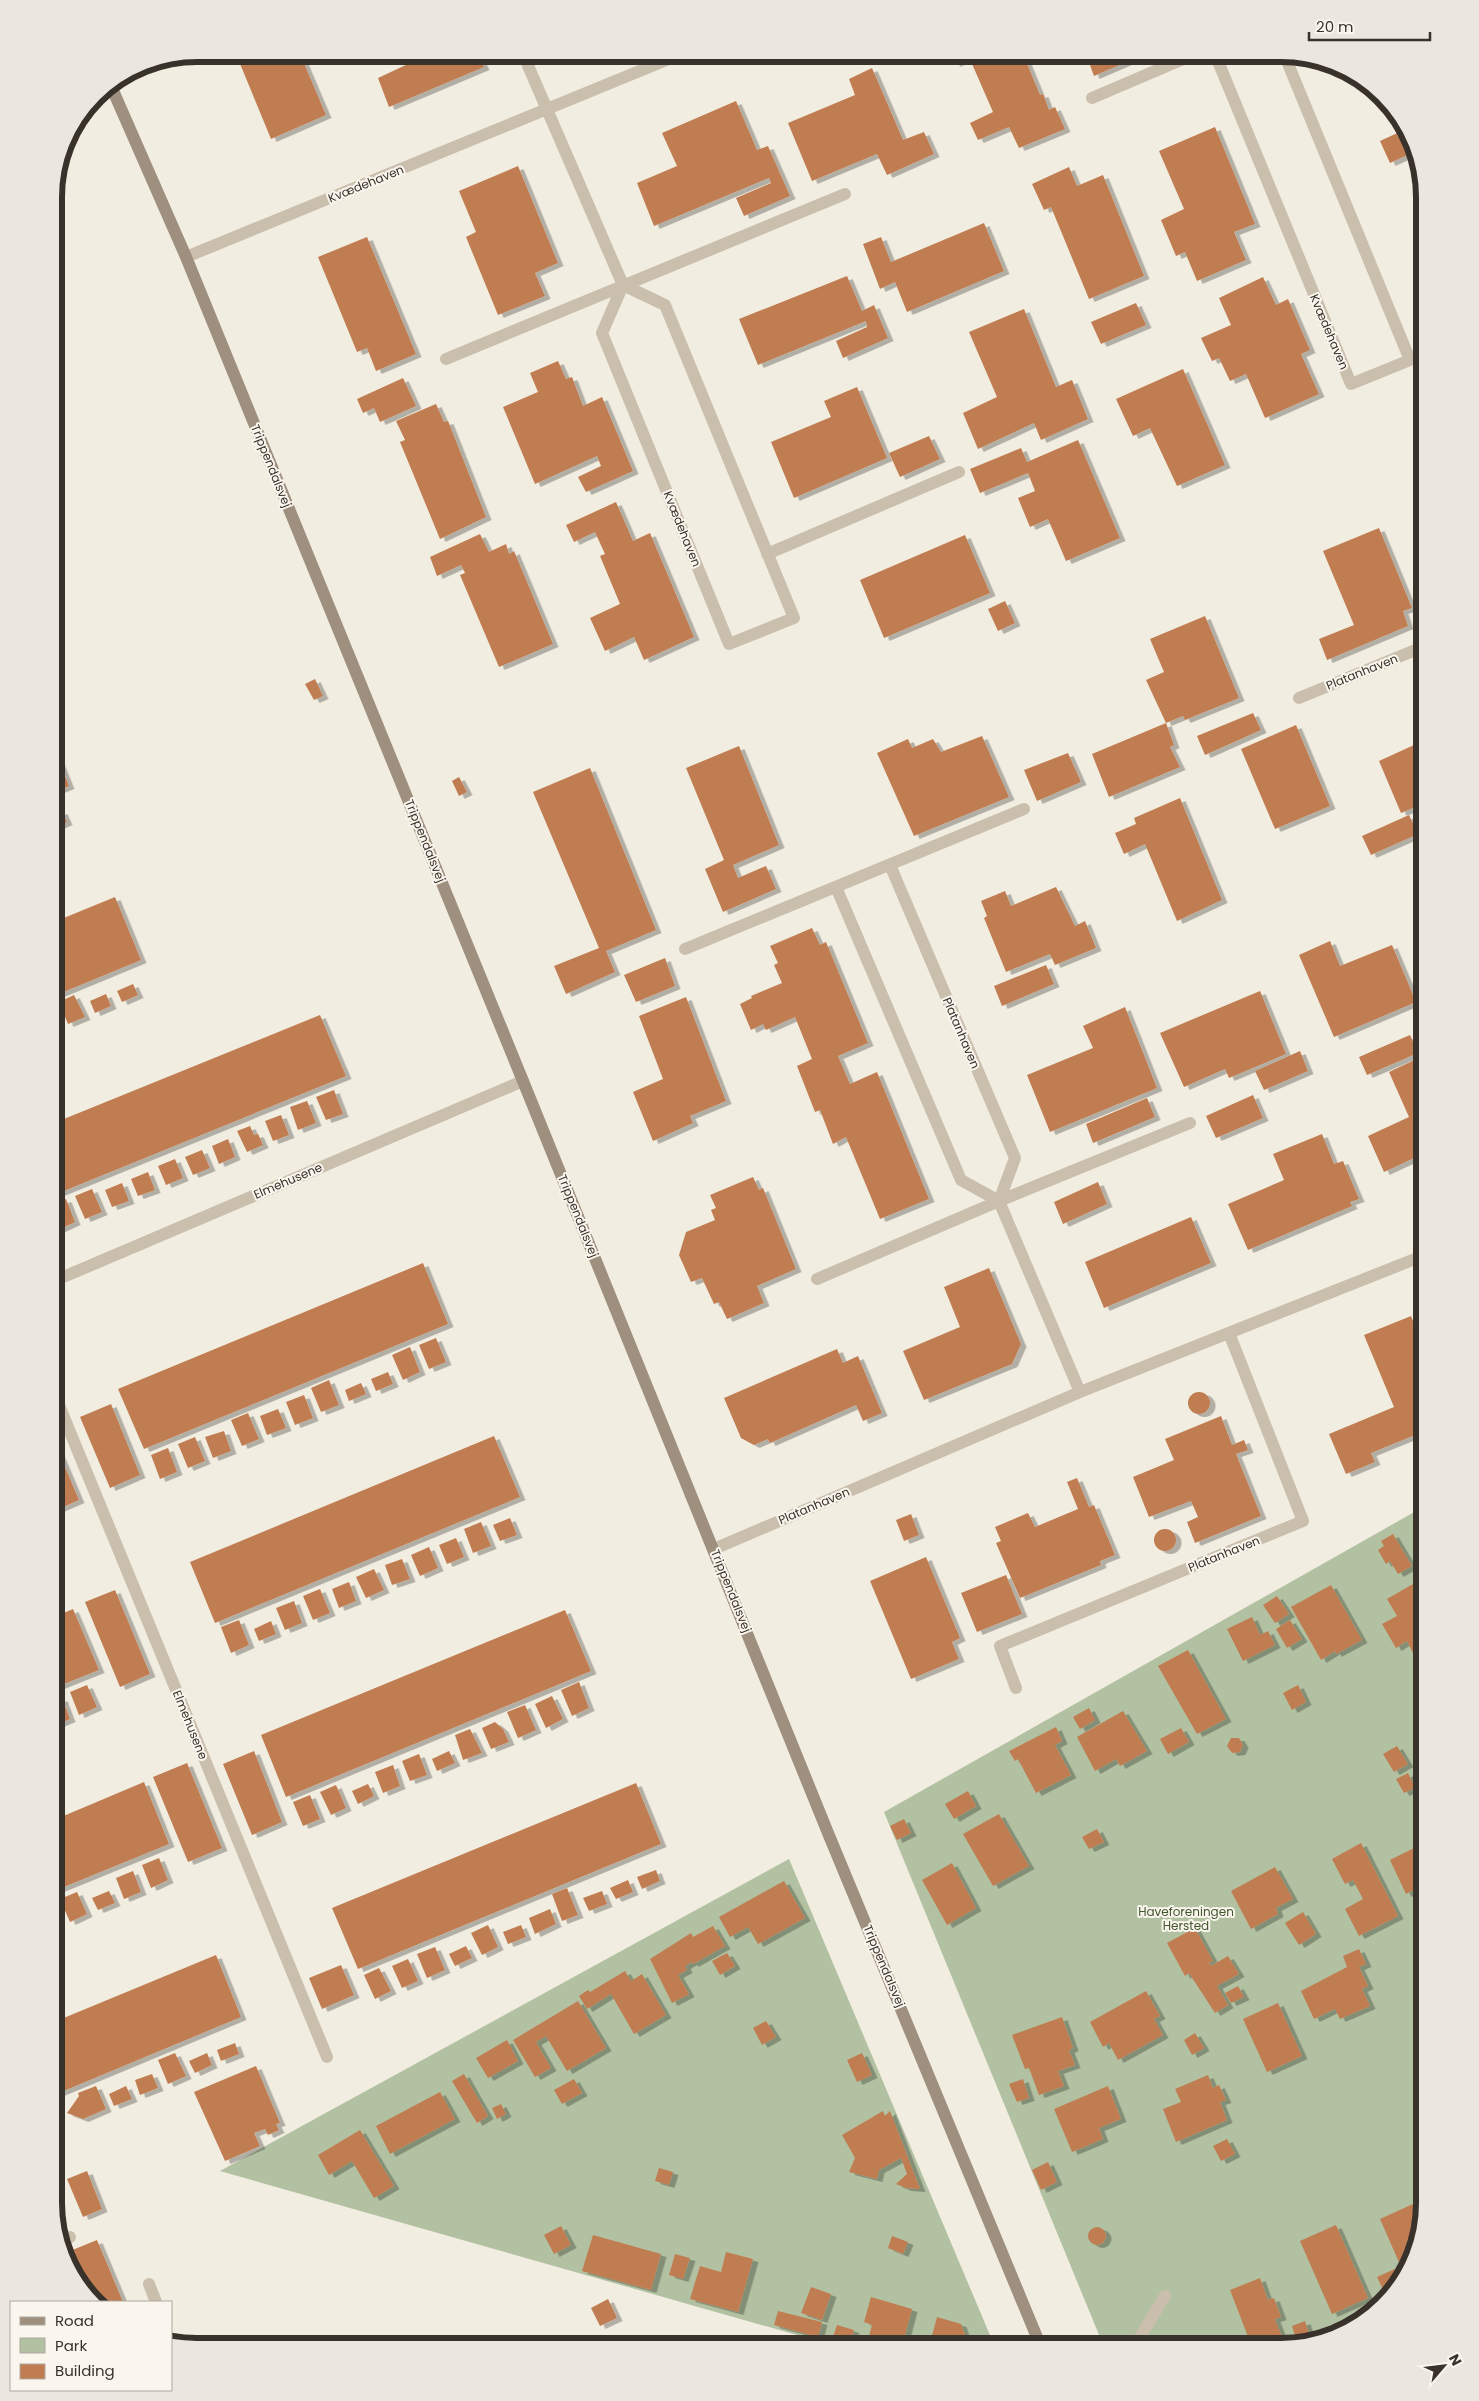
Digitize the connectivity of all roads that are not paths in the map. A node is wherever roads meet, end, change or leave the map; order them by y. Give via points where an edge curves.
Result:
1 (527, 62) edge
2 (661, 62) edge
3 (1174, 63) edge
4 (1219, 63) edge
5 (1288, 63) edge
6 (114, 91) edge
7 (1092, 98) dead end
8 (547, 110) junction
9 (845, 194) dead end
10 (186, 257) junction
11 (623, 286) junction
12 (446, 360) dead end
13 (959, 472) dead end
14 (767, 554) junction
15 (1416, 650) edge
16 (1299, 698) dead end
17 (1024, 809) dead end
18 (890, 865) junction
19 (836, 887) junction
20 (685, 949) dead end
21 (524, 1081) junction
22 (1190, 1123) dead end
23 (999, 1201) junction
24 (1416, 1258) edge
25 (62, 1277) edge
26 (817, 1279) dead end
27 (1229, 1333) junction
28 (1080, 1392) junction
29 (62, 1413) edge
30 (714, 1549) junction
31 (1016, 1688) dead end
32 (327, 2057) dead end
33 (148, 2284) dead end
34 (1165, 2296) dead end
35 (156, 2301) edge
36 (1038, 2338) edge
37 (1139, 2338) edge

1 - 8 street
2 - 8 street, Kvædehaven
3 - 7 street
4 - 5 street, Kvædehaven via 1351,384 1410,360
6 - 10 street, Trippendalsvej
8 - 10 street, Kvædehaven
8 - 11 street
9 - 11 street
10 - 21 street, Trippendalsvej
11 - 12 street
11 - 14 street, Kvædehaven via 665,305
11 - 14 street, Kvædehaven via 602,333 729,644 794,618
13 - 14 street
15 - 16 street, Platanhaven
17 - 18 street
18 - 19 street
18 - 23 street, Platanhaven via 1015,1158
19 - 20 street
19 - 23 street via 960,1180
21 - 25 street, Elmehusene
21 - 30 street, Trippendalsvej
22 - 23 street
23 - 26 street
23 - 28 street
24 - 27 street, Platanhaven
27 - 28 street, Platanhaven
27 - 31 street, Platanhaven via 1303,1521 1000,1646
28 - 30 street, Platanhaven
29 - 32 street, Elmehusene
30 - 36 street, Trippendalsvej
33 - 35 street
34 - 37 street

